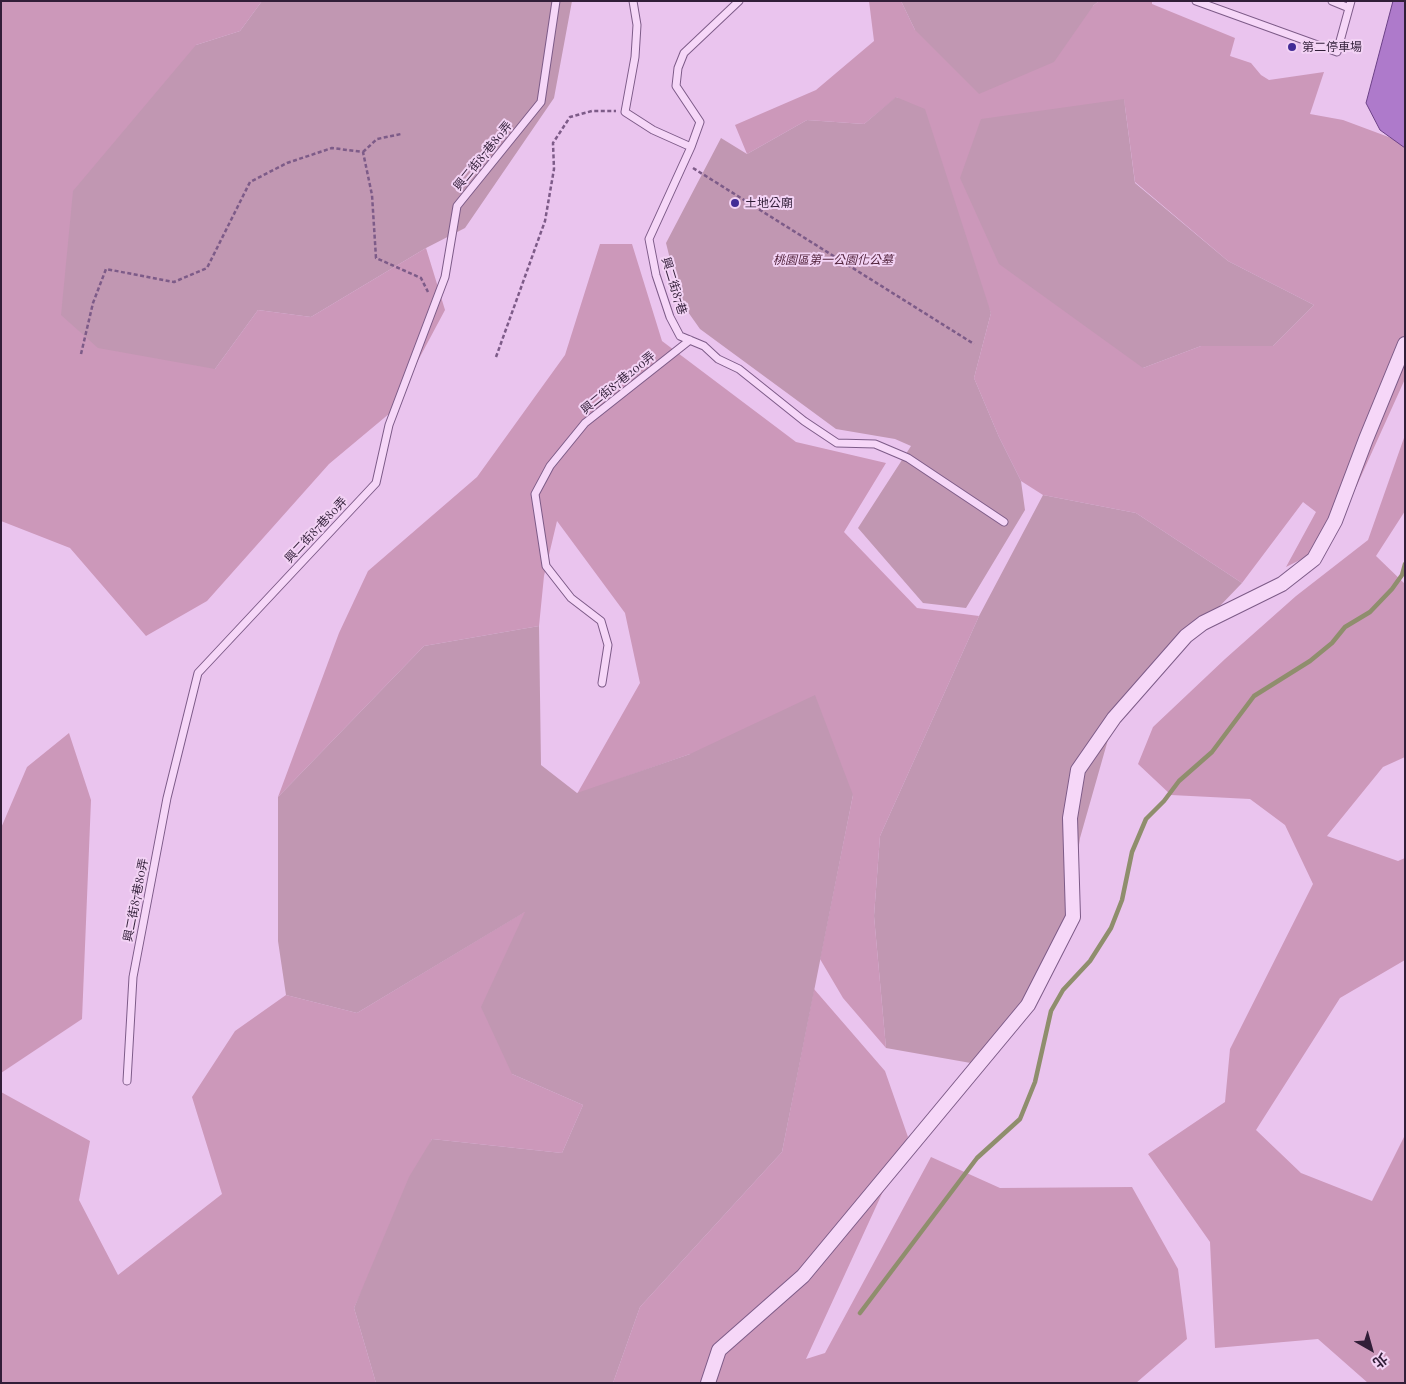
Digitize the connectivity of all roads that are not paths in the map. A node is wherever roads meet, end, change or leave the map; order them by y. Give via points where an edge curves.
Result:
1 (556, 1) edge
2 (633, 1) edge
3 (739, 1) edge
4 (1196, 1) edge
5 (1332, 1) edge
6 (1350, 4) edge
7 (691, 147) junction
8 (690, 340) junction
9 (1405, 344) edge
10 (1004, 522) dead end
11 (602, 683) dead end
12 (126, 1081) dead end
13 (708, 1383) edge

1 - 12 lane, 興二街87巷80弄 via 541,102 458,206 445,277 389,425 376,483 198,673 167,798 133,978
2 - 7 lane via 637,25 635,57 625,112 653,130
3 - 7 lane, 興二街87巷 via 684,53 678,68 676,86 700,122
4 - 6 lane via 1337,52
5 - 6 lane
7 - 8 lane, 興二街87巷 via 649,240 670,317 680,336
8 - 10 lane, 興二街87巷 via 739,369 837,443 875,444 908,458
8 - 11 lane, 興二街87巷200弄 via 585,423 550,466 534,494 546,566 571,598 600,621 608,645
9 - 13 street via 1335,521 1314,559 1282,584 1203,623 1186,636 1114,718 1078,770 1070,818 1073,918 1028,1005 803,1276 719,1350

